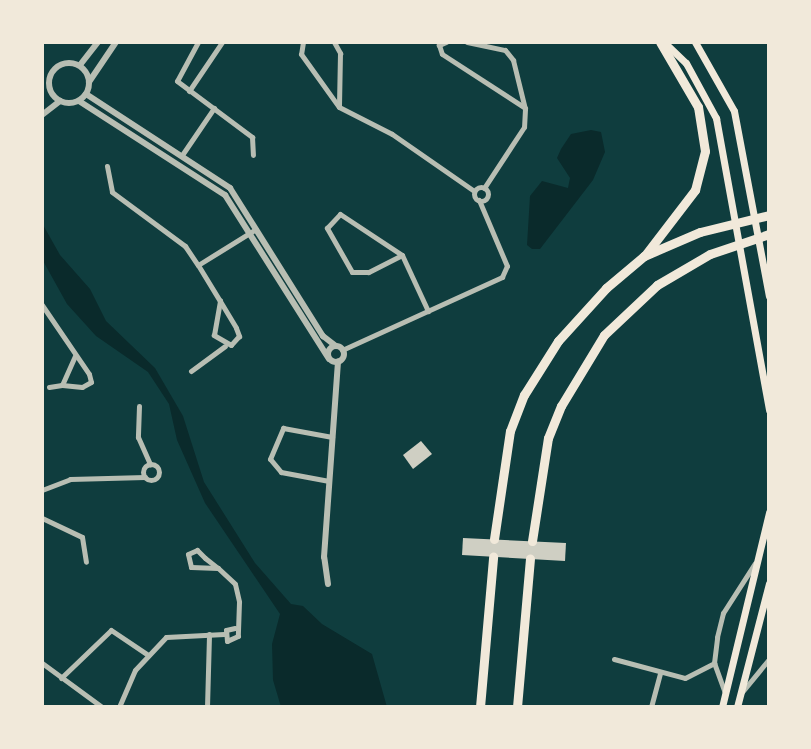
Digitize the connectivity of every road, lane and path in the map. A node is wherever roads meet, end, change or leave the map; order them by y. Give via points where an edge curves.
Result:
1 (98, 42) edge
2 (116, 42) edge
3 (198, 42) edge
4 (222, 42) edge
5 (303, 42) edge
6 (334, 42) edge
7 (446, 42) edge
8 (467, 42) edge
9 (662, 42) edge
10 (695, 42) edge
11 (80, 65) junction
12 (89, 82) junction
13 (49, 89) junction
14 (189, 91) junction
15 (86, 94) junction
16 (42, 95) edge
17 (60, 101) junction
18 (79, 101) junction
19 (339, 107) junction
20 (214, 108) junction
21 (525, 109) junction
22 (42, 115) edge
23 (182, 155) junction
24 (253, 155) dead end
25 (107, 166) dead end
26 (484, 188) junction
27 (474, 191) junction
28 (479, 200) junction
29 (769, 208) edge
30 (769, 215) edge
31 (751, 219) junction
32 (253, 231) junction
33 (767, 236) edge
34 (402, 255) junction
35 (644, 256) junction
36 (198, 265) junction
37 (768, 290) edge
38 (769, 296) edge
39 (220, 301) junction
40 (42, 305) edge
41 (428, 311) junction
42 (225, 345) junction
43 (339, 348) junction
44 (75, 356) junction
45 (329, 359) junction
46 (338, 362) junction
47 (191, 371) dead end
48 (62, 385) junction
49 (49, 387) dead end
50 (139, 406) dead end
51 (769, 410) edge
52 (332, 437) junction
53 (150, 464) junction
54 (145, 477) junction
55 (329, 481) junction
56 (42, 490) edge
57 (769, 512) edge
58 (42, 518) edge
59 (494, 539) dead end
60 (532, 541) dead end
61 (761, 554) junction
62 (493, 557) dead end
63 (530, 559) dead end
64 (86, 562) dead end
65 (218, 568) junction
66 (769, 583) edge
67 (328, 584) dead end
68 (235, 628) junction
69 (209, 634) junction
70 (224, 634) junction
71 (148, 655) junction
72 (614, 659) dead end
73 (769, 659) edge
74 (42, 663) edge
75 (714, 663) junction
76 (660, 673) junction
77 (61, 678) junction
78 (741, 693) junction
79 (726, 694) junction
80 (102, 707) edge
81 (119, 707) edge
82 (207, 707) edge
83 (480, 707) edge
84 (517, 707) edge
85 (651, 707) edge
86 (722, 707) edge
87 (737, 707) edge

1 - 11 street
2 - 12 street
3 - 14 street via 177,74
4 - 14 street
5 - 19 street via 301,54
6 - 19 street via 340,53
7 - 21 street via 439,45 442,54
8 - 21 street via 505,50 513,60
9 - 35 highway via 694,97 705,151 695,190
9 - 51 main road via 699,82 716,118
10 - 37 main road via 729,98
11 - 12 street
11 - 13 street via 59,64 50,75
12 - 15 street
13 - 16 street
13 - 17 street
14 - 20 street
15 - 18 street
15 - 23 street
17 - 18 street
17 - 22 street
18 - 32 street via 216,186
19 - 27 street via 392,134
20 - 23 street
20 - 24 street via 252,137
21 - 26 street via 524,127
23 - 32 street via 225,183
25 - 36 street via 112,192 176,236
26 - 27 street
26 - 28 street via 487,196
27 - 28 street
28 - 41 street via 506,272 497,281
29 - 31 highway
30 - 31 highway
31 - 35 highway via 700,232
32 - 36 street
32 - 43 street via 323,336
32 - 45 street
33 - 60 highway via 710,254 657,285 604,335 548,438
34 - 34 street via 368,272 352,272 327,232 328,225 340,214
34 - 41 street
35 - 59 highway via 558,341 524,395 505,450
36 - 39 street
37 - 38 main road
39 - 42 street via 214,335
39 - 42 street via 239,334 236,342
40 - 44 street
41 - 43 street
42 - 47 street
43 - 45 street via 329,350
43 - 46 street
44 - 48 street
44 - 48 street via 91,382 77,388
45 - 46 street
46 - 52 street
48 - 49 street
50 - 53 street via 138,437
52 - 55 street
52 - 55 street via 283,428 270,459 281,472
53 - 54 street
53 - 54 street via 159,474
54 - 56 street via 70,479
55 - 67 street via 324,557
57 - 61 main road
58 - 64 street via 80,535
61 - 75 street via 723,613
61 - 79 main road
62 - 83 highway
63 - 84 highway
65 - 65 street via 197,569 188,554 197,550
65 - 68 street via 238,594
66 - 78 main road
68 - 70 street
68 - 70 street via 234,641
69 - 70 street
69 - 71 street via 170,634
69 - 82 street
71 - 77 street via 111,630
71 - 81 street
72 - 76 street
73 - 78 street
74 - 77 street
75 - 76 street via 695,676
75 - 79 street
76 - 85 street
77 - 80 street
78 - 87 main road
79 - 86 main road

